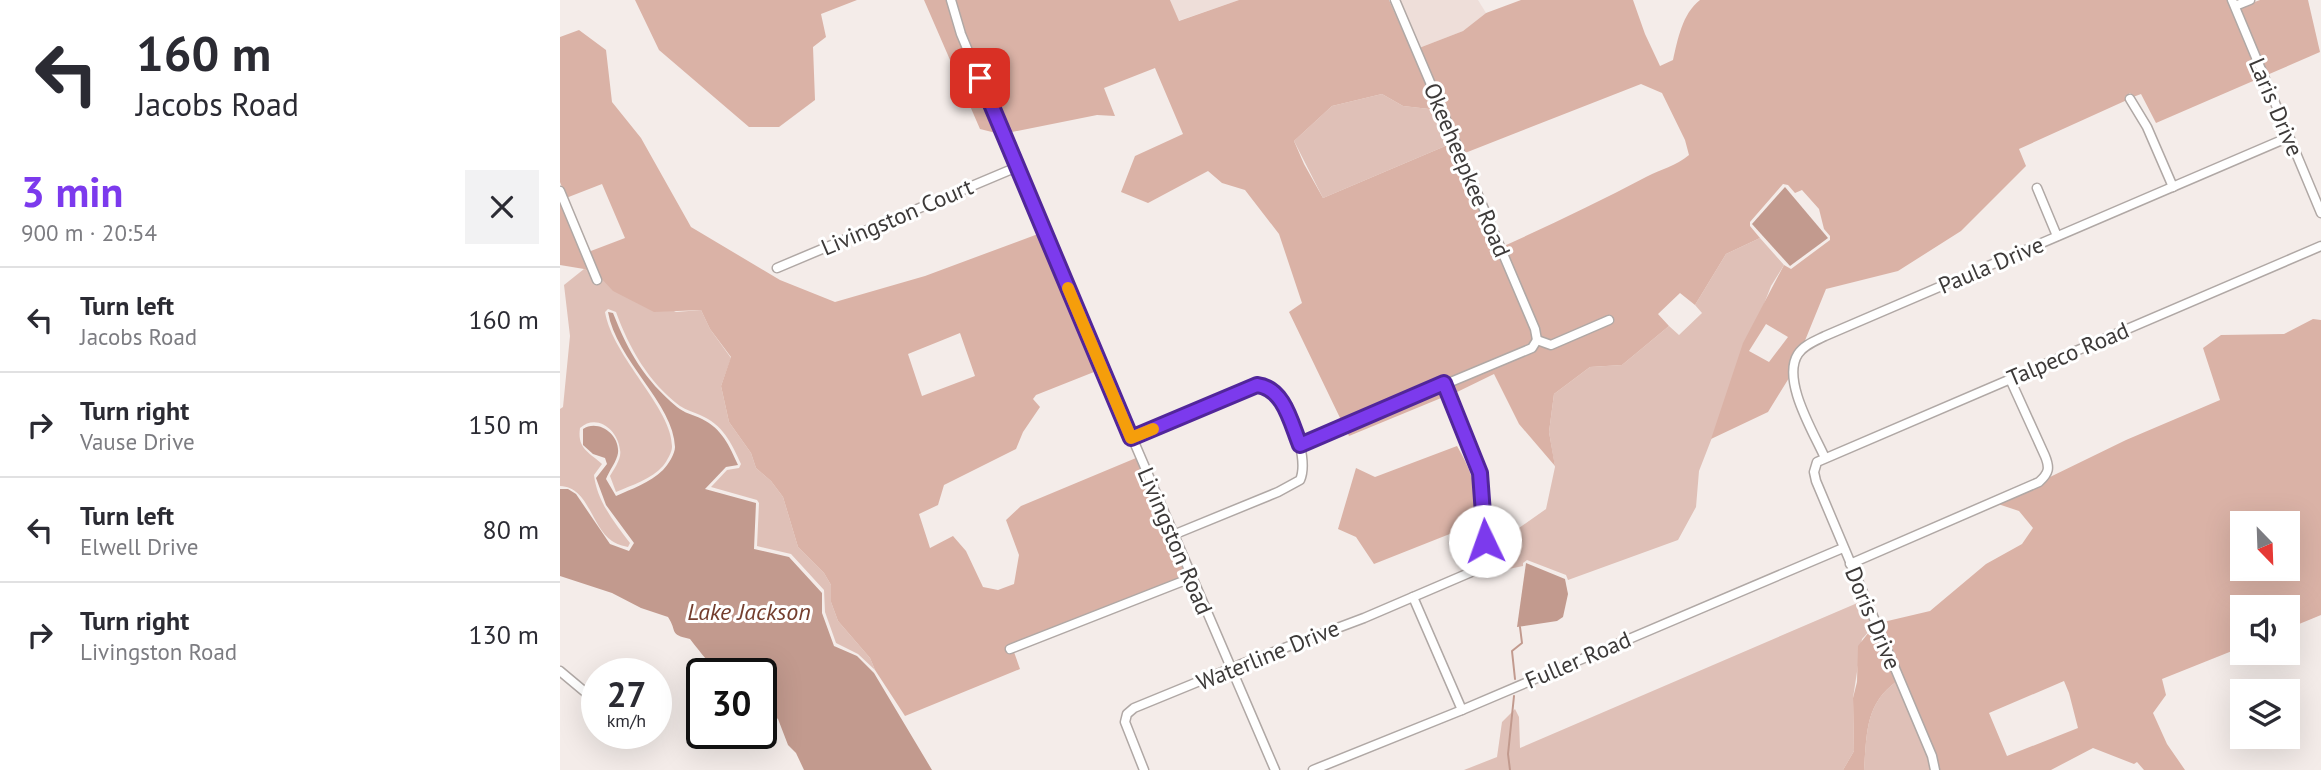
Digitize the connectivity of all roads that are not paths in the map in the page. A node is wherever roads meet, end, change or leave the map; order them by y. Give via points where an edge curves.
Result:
1 (951, 0) edge
2 (1395, 0) edge
3 (2250, 0) edge
4 (2233, 3) edge
5 (2130, 99) dead end
6 (2289, 137) junction
7 (1017, 167) junction
8 (2173, 187) junction
9 (2036, 188) dead end
10 (560, 191) edge
11 (2321, 213) edge
12 (2057, 236) junction
13 (2321, 246) edge
14 (777, 268) dead end
15 (597, 280) dead end
16 (1609, 320) dead end
17 (1537, 340) junction
18 (2010, 379) junction
19 (1444, 383) junction
20 (1131, 438) junction
21 (1300, 445) junction
22 (1825, 458) junction
23 (1815, 464) joint
24 (1173, 535) junction
25 (1843, 548) junction
26 (1850, 564) junction
27 (1191, 578) junction
28 (1413, 597) junction
29 (1010, 649) dead end
30 (1230, 669) junction
31 (560, 671) edge
32 (581, 689) edge
33 (1462, 710) junction
34 (1144, 770) edge
35 (1275, 770) edge
36 (1312, 770) edge
37 (1935, 770) edge

1 - 7 street, Livingston Road
2 - 17 street, Okeeheepkee Road
3 - 4 street
4 - 6 street, Laris Drive
5 - 8 street
6 - 8 street, Paula Drive
6 - 11 street, Laris Drive
7 - 14 street, Livingston Court
7 - 20 street, Livingston Road
8 - 12 street, Paula Drive
9 - 12 street
10 - 15 street
12 - 22 street, Paula Drive via 1805,347 1794,363 1793,380
13 - 18 street, Talpeco Road
16 - 17 street via 1551,345
17 - 19 street via 1532,348
18 - 22 street, Talpeco Road
18 - 26 street via 2045,456 2047,475
19 - 21 street
19 - 28 street, Waterline Drive via 1480,473 1484,553 1476,570
20 - 21 street via 1257,385 1267,387 1281,401
20 - 24 street, Livingston Road
21 - 24 street via 1304,468 1296,483
22 - 23 street, Talpeco Road
23 - 25 street, Doris Drive via 1816,481
24 - 27 street, Livingston Road
25 - 26 street, Doris Drive
25 - 33 street, Fuller Road
26 - 37 street, Doris Drive
27 - 29 street
27 - 30 street, Livingston Road
28 - 30 street, Waterline Drive
28 - 33 street
30 - 34 street, Waterline Drive via 1134,708 1125,717
30 - 35 street, Livingston Road
31 - 32 street
33 - 36 street, Fuller Road

